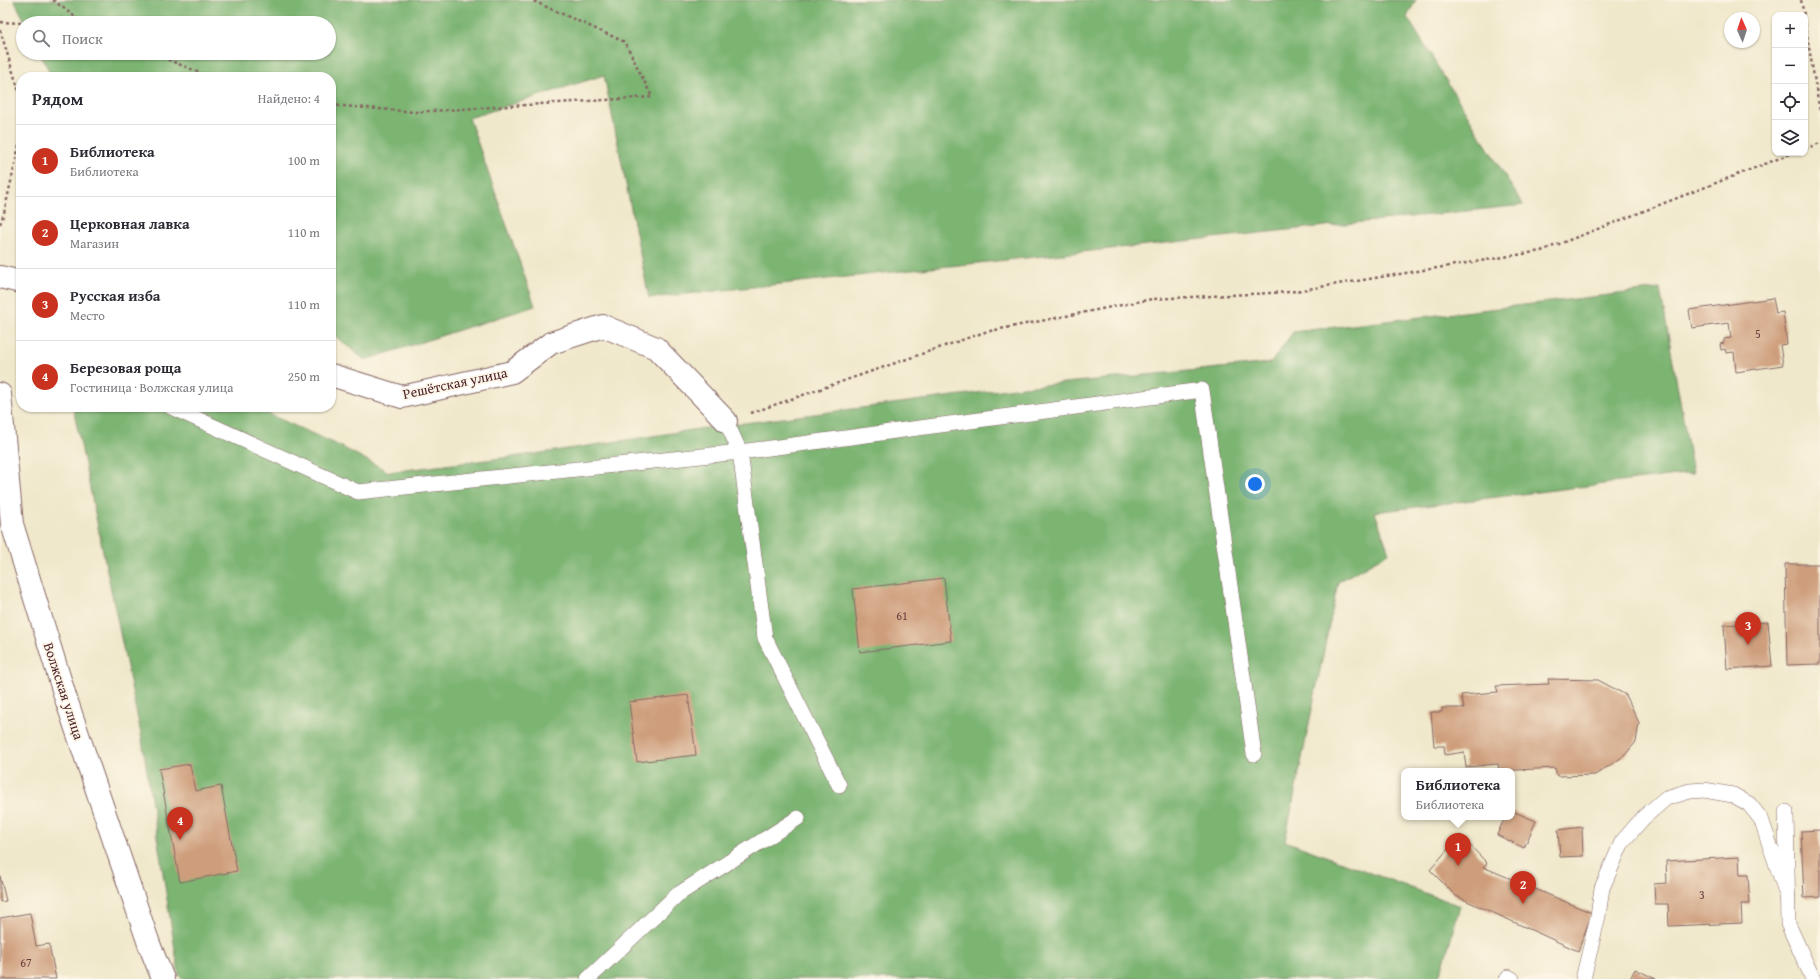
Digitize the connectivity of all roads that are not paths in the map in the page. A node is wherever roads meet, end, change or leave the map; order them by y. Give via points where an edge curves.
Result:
1 (0, 276) edge
2 (16, 281) edge
3 (336, 377) edge
4 (0, 394) edge
5 (182, 412) edge
6 (726, 422) joint
7 (740, 452) junction
8 (1254, 754) dead end
9 (838, 785) dead end
10 (1786, 812) dead end
11 (798, 818) dead end
12 (1788, 898) junction
13 (164, 979) edge
14 (588, 979) edge
15 (1507, 979) edge
16 (1512, 979) edge
17 (1583, 979) edge
18 (1813, 979) edge

1 - 2 street
3 - 6 street, Решётская улица via 402,397 512,372 551,343 603,326 656,348
4 - 13 street, Волжская улица via 12,524 64,696 149,944
5 - 7 lane via 358,492
6 - 7 lane
7 - 8 lane via 1202,390
7 - 9 lane via 765,638
10 - 12 lane
11 - 14 lane via 677,895
12 - 17 lane via 1760,819 1749,804 1733,795 1704,790 1666,798 1643,818 1622,842 1602,888
12 - 18 lane via 1788,924
15 - 16 lane

